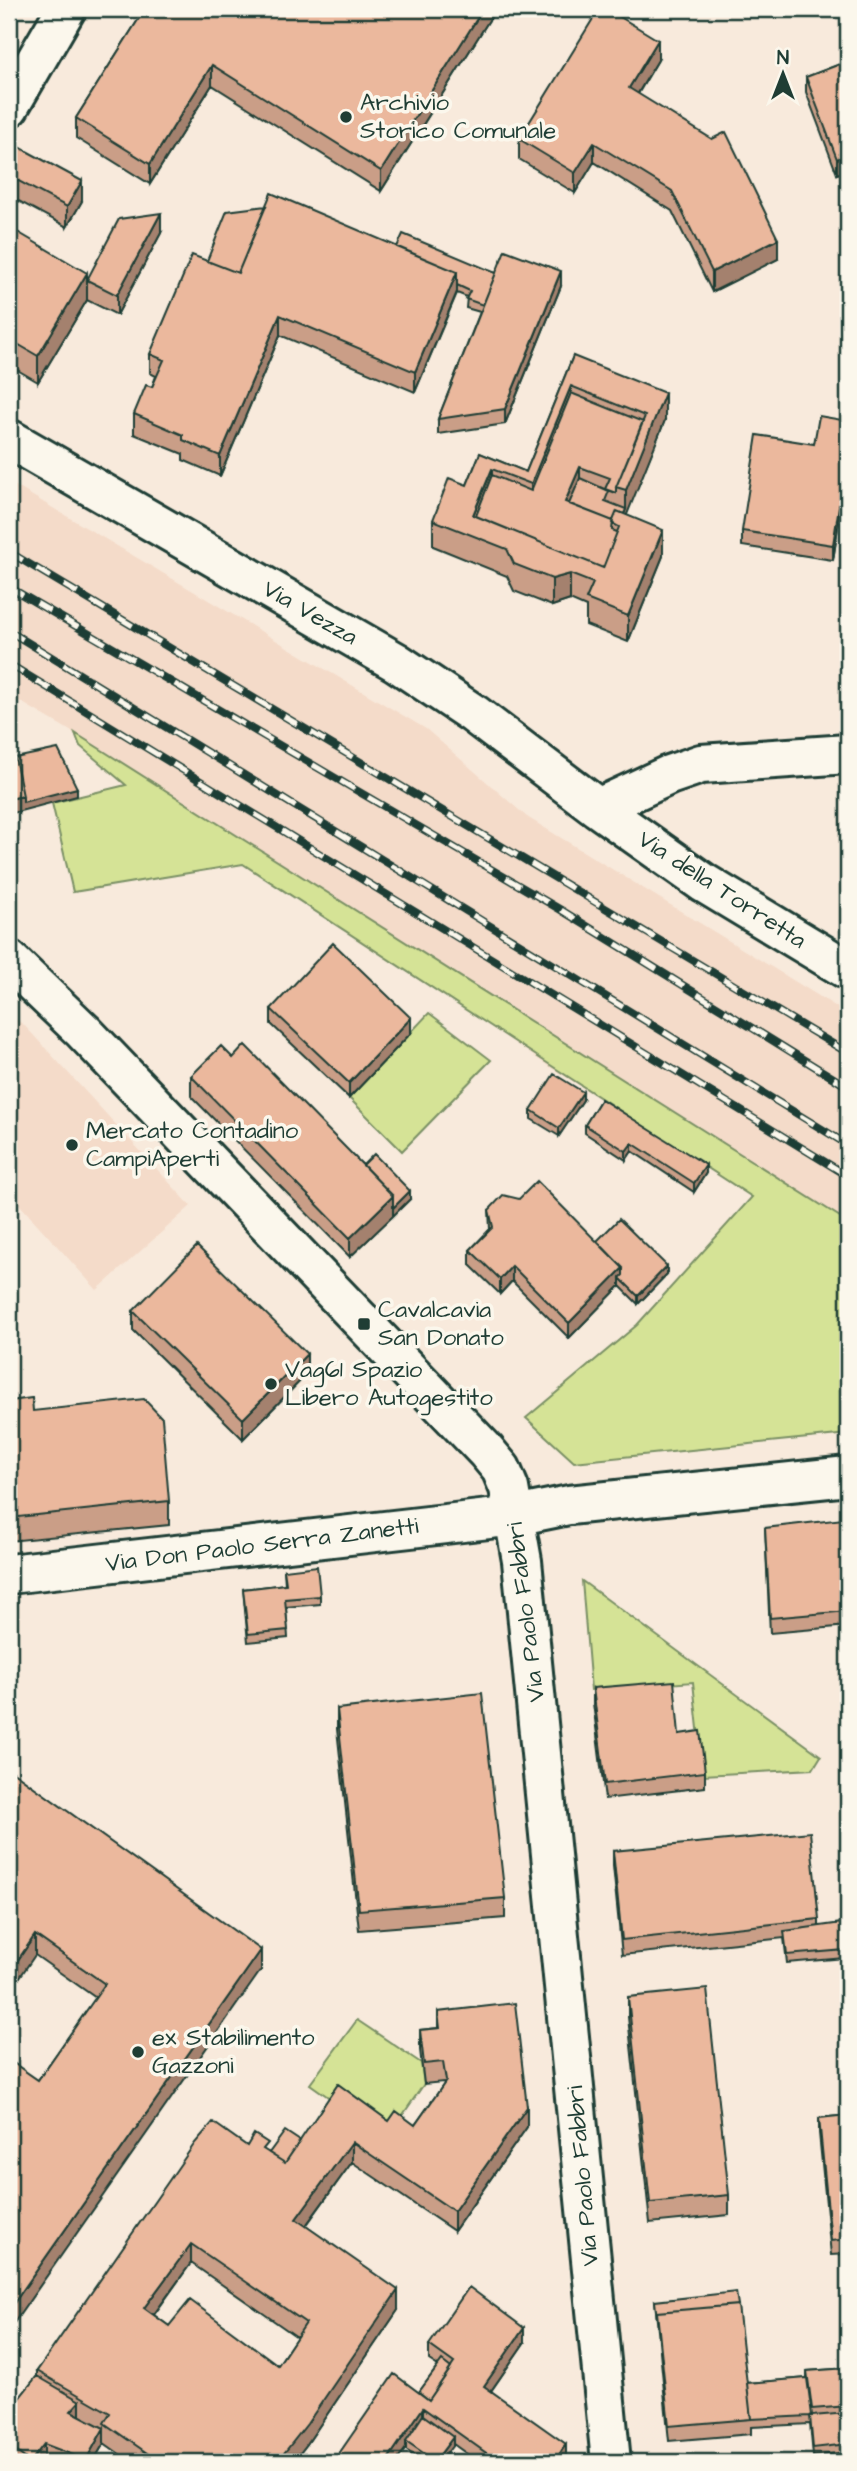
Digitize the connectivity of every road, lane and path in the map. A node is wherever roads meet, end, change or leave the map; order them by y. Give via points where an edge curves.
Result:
1 (66, 9) edge
2 (9, 107) edge
3 (9, 439) edge
4 (848, 754) edge
5 (598, 808) junction
6 (9, 960) edge
7 (848, 970) edge
8 (848, 1476) edge
9 (515, 1516) junction
10 (9, 1574) edge
11 (611, 2462) edge

1 - 2 street
3 - 5 street, Via Vezza via 396,662 474,714
4 - 5 street via 702,764
5 - 7 street, Via della Torretta via 704,883
6 - 9 street, Via Paolo Fabbri via 83,1031 486,1451 501,1469
8 - 9 street, Via Don Paolo Serra Zanetti via 569,1505
9 - 10 street, Via Don Paolo Serra Zanetti
9 - 11 street, Via Paolo Fabbri

